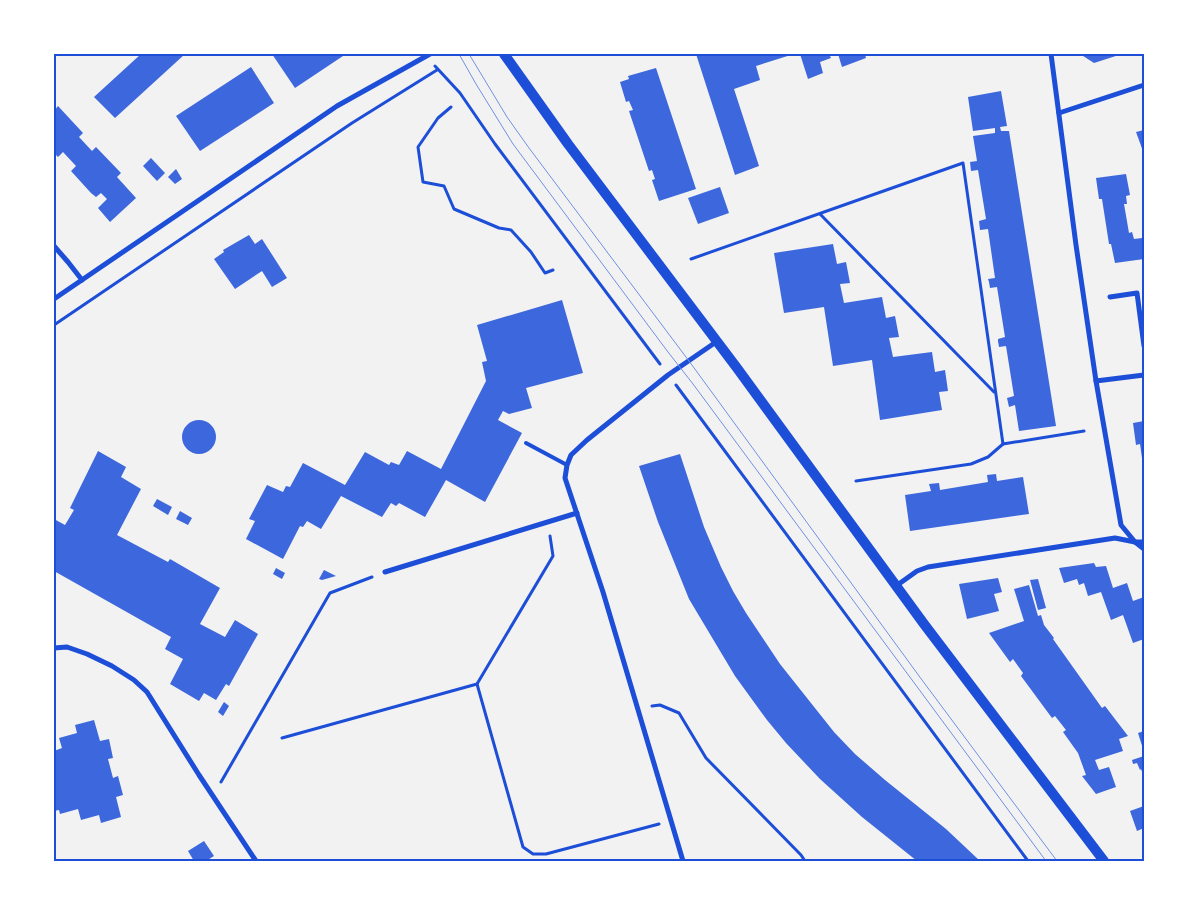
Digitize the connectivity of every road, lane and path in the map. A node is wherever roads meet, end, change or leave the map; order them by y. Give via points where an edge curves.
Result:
1 (430, 54) edge
2 (504, 54) edge
3 (1050, 54) edge
4 (1144, 85) edge
5 (452, 107) dead end
6 (1059, 112) junction
7 (820, 214) junction
8 (54, 246) edge
9 (691, 260) dead end
10 (553, 270) dead end
11 (82, 280) junction
12 (1110, 297) dead end
13 (54, 299) edge
14 (54, 325) edge
15 (716, 342) junction
16 (1144, 346) edge
17 (661, 365) dead end
18 (1144, 375) edge
19 (1096, 381) junction
20 (675, 384) dead end
21 (995, 393) junction
22 (1084, 431) dead end
23 (526, 443) dead end
24 (1003, 444) junction
25 (567, 465) junction
26 (856, 481) dead end
27 (577, 513) junction
28 (548, 522) junction
29 (1135, 542) junction
30 (1144, 542) edge
31 (1144, 549) edge
32 (384, 572) joint
33 (896, 586) junction
34 (54, 648) edge
35 (477, 684) junction
36 (638, 709) junction
37 (282, 738) dead end
38 (213, 796) junction
39 (672, 822) junction
40 (256, 861) edge
41 (683, 861) edge
42 (805, 861) edge
43 (1028, 861) edge
44 (1104, 861) edge

1 - 11 street via 337,106
2 - 15 main road
3 - 6 street
4 - 6 street
5 - 10 path via 438,118 418,147 423,182 444,186 454,209 511,230 545,273
6 - 19 street
7 - 9 path
7 - 21 path
7 - 21 path via 963,163
8 - 11 street
11 - 13 street
12 - 16 street via 1137,293
14 - 17 path via 352,123 437,70 460,93
15 - 25 street via 668,375 587,440 571,455
15 - 33 main road
18 - 19 street
19 - 29 street via 1121,525
20 - 43 path
21 - 24 path
22 - 24 path
23 - 25 lane
24 - 26 path via 988,457 971,464
25 - 27 street via 566,478
27 - 28 street
27 - 36 street
28 - 32 street
28 - 35 path via 553,556
29 - 30 street
29 - 31 street
29 - 33 street via 1115,538 928,567
32 - 38 path via 330,593
33 - 44 main road
34 - 38 street via 67,647 87,654 112,666 147,692
35 - 37 path
35 - 39 path via 523,847 533,854 546,854
36 - 39 street
36 - 42 path via 660,705 679,713 706,758
38 - 40 street
39 - 41 street

